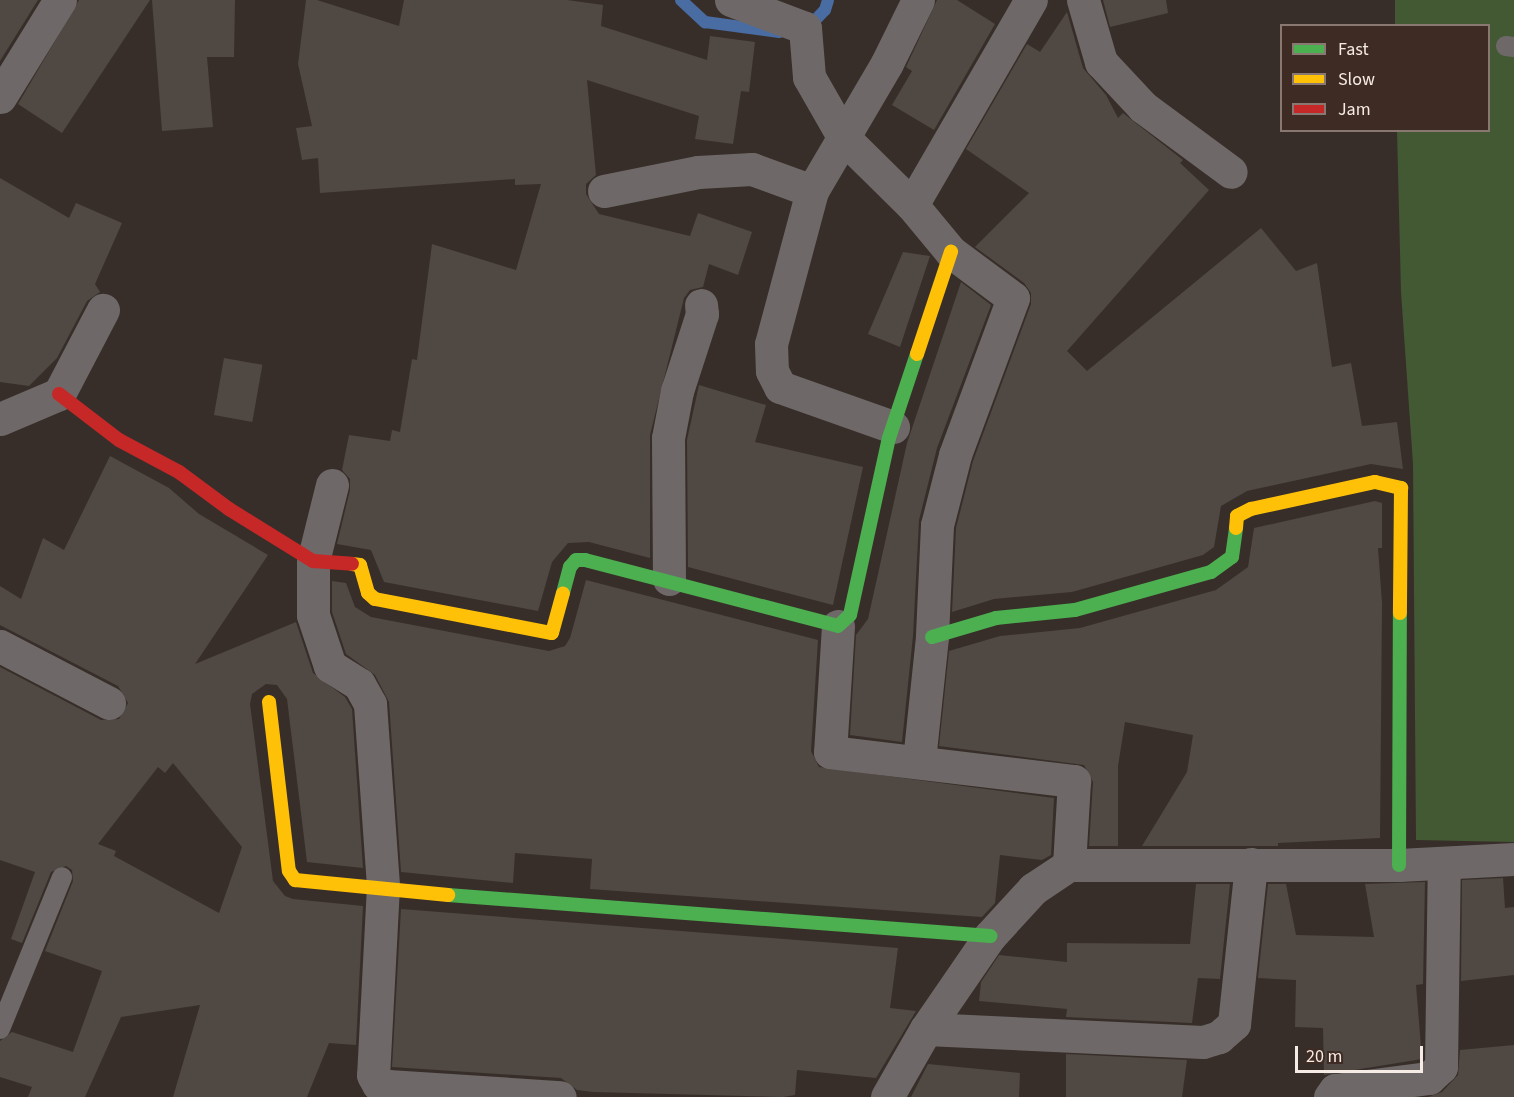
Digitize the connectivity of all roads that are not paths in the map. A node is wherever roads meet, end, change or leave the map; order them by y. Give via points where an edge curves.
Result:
1 (60, 0) edge
2 (731, 0) edge
3 (918, 0) edge
4 (1031, 0) edge
5 (1083, 0) edge
6 (10, 58) edge
7 (0, 97) edge
8 (844, 138) junction
9 (1231, 172) dead end
10 (604, 191) dead end
11 (812, 191) junction
12 (912, 205) junction
13 (951, 252) junction
14 (701, 305) dead end
15 (103, 310) dead end
16 (59, 394) junction
17 (0, 419) edge
18 (893, 427) junction
19 (332, 485) dead end
20 (314, 561) junction
21 (669, 579) junction
22 (838, 626) junction
23 (932, 637) junction
24 (0, 646) edge
25 (269, 702) dead end
26 (109, 703) dead end
27 (918, 761) junction
28 (1514, 859) edge
29 (1444, 863) junction
30 (1251, 864) junction
31 (1069, 865) junction
32 (1399, 865) junction
33 (62, 877) dead end
34 (383, 886) junction
35 (990, 936) junction
36 (0, 1029) edge
37 (927, 1029) junction
38 (560, 1097) edge
39 (887, 1097) edge
40 (1330, 1097) edge

1 - 6 street
2 - 8 street via 805,28 809,77
3 - 8 street
4 - 12 street
5 - 9 street via 1101,62 1143,106
6 - 7 street
8 - 11 street
8 - 12 street
10 - 11 street via 698,172 752,169
11 - 18 street via 771,344 772,371 780,387
12 - 13 street
13 - 18 street
13 - 23 street via 1014,298 955,455 937,525
14 - 21 street via 702,314 677,391 668,438
15 - 16 street
16 - 17 street
16 - 20 street via 119,440 179,472 229,509
18 - 22 street via 850,615
19 - 20 street
20 - 21 street via 360,565 368,593 375,600 552,633 570,567 576,560
20 - 34 street via 313,615 330,666 359,684 370,704
21 - 22 street
22 - 27 street via 830,752
23 - 27 street
23 - 32 street via 996,618 1075,610 1211,572 1232,557 1237,516 1251,509 1375,482 1401,488
24 - 26 street
25 - 34 street via 289,871 295,880 304,883
27 - 31 street via 1074,781
28 - 29 street
29 - 32 street
29 - 40 street via 1441,1067 1429,1078 1335,1090
30 - 31 street
30 - 32 street
30 - 37 street via 1234,1023 1219,1037 1203,1042
31 - 35 street via 1034,890
33 - 36 lane
34 - 35 street via 539,904
34 - 38 street via 373,1075 378,1084
35 - 37 street
37 - 39 street

